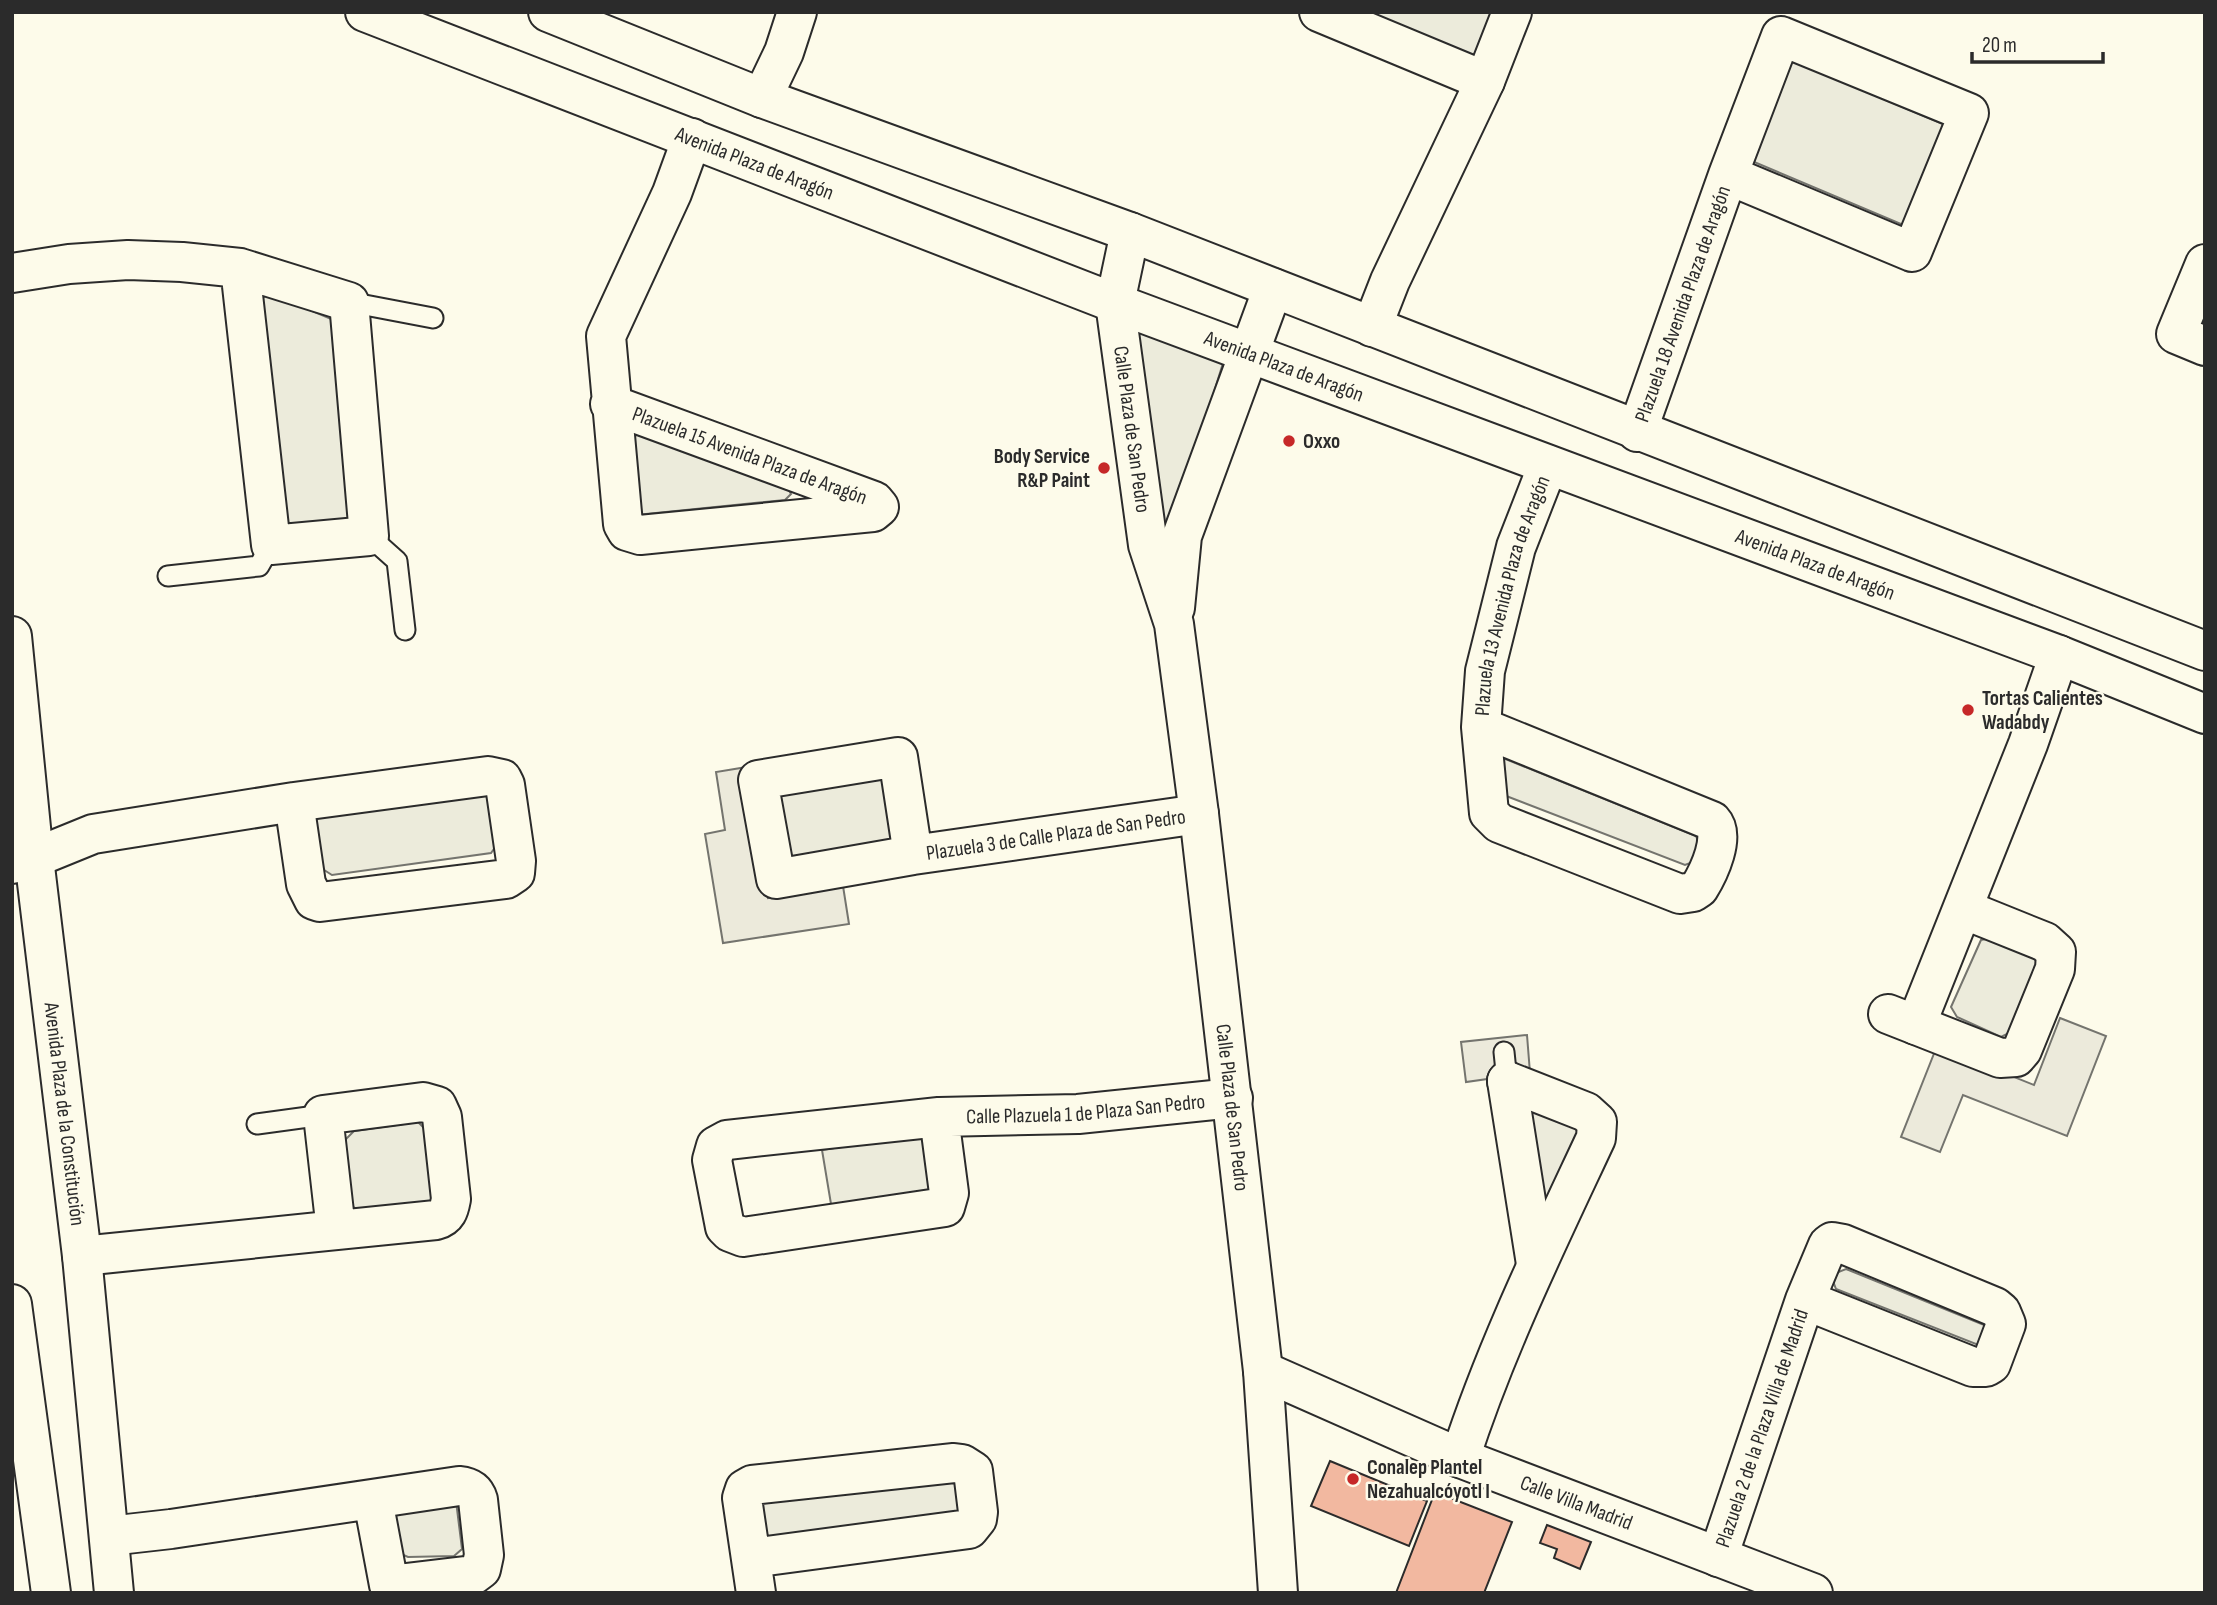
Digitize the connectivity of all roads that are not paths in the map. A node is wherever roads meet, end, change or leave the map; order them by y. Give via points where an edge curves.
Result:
1 (365, 12) edge
2 (548, 12) edge
3 (797, 12) edge
4 (1319, 12) edge
5 (1512, 12) edge
6 (1485, 81) junction
7 (762, 98) junction
8 (692, 138) junction
9 (1728, 174) junction
10 (1130, 232) junction
11 (2205, 264) edge
12 (240, 268) junction
13 (12, 273) edge
14 (1273, 288) junction
15 (349, 302) junction
16 (1115, 303) junction
17 (433, 318) dead end
18 (1372, 327) junction
19 (2205, 346) edge
20 (1251, 352) junction
21 (610, 404) junction
22 (1637, 432) junction
23 (1548, 465) junction
24 (369, 536) junction
25 (271, 545) junction
26 (168, 576) dead end
27 (1174, 624) junction
28 (405, 630) dead end
29 (12, 636) edge
30 (2205, 651) edge
31 (2060, 655) junction
32 (2205, 714) edge
33 (1482, 727) junction
34 (294, 802) junction
35 (1199, 814) junction
36 (913, 855) dead end
37 (23, 861) edge
38 (1963, 909) junction
39 (1233, 1098) junction
40 (323, 1115) junction
41 (939, 1118) junction
42 (257, 1124) dead end
43 (336, 1230) junction
44 (82, 1256) junction
45 (1536, 1264) junction
46 (1805, 1300) junction
47 (12, 1304) edge
48 (1263, 1371) junction
49 (1460, 1458) junction
50 (373, 1500) junction
51 (109, 1536) junction
52 (1718, 1557) junction
53 (754, 1575) edge
54 (387, 1589) edge
55 (51, 1593) edge
56 (114, 1593) edge
57 (1278, 1593) edge
58 (1813, 1593) edge

1 - 8 street, Avenida Plaza de Aragón
2 - 7 street
3 - 7 street
4 - 6 street
5 - 6 street
6 - 18 street
7 - 10 street
8 - 16 street, Avenida Plaza de Aragón
8 - 21 street, Plazuela 15 Avenida Plaza de Aragón via 672,193 606,336
9 - 9 street, Plazuela 18 Avenida Plaza de Aragón via 1781,36 1969,113 1912,252
9 - 22 street, Plazuela 18 Avenida Plaza de Aragón
10 - 14 street
10 - 16 street, Calle Plaza de San Pedro
11 - 19 street via 2176,334
12 - 13 street via 128,260
12 - 15 street
12 - 25 street
14 - 18 street
14 - 20 street, Calle Plaza de San Pedro
15 - 17 lane
15 - 24 street
16 - 20 street, Avenida Plaza de Aragón
16 - 27 street, Calle Plaza de San Pedro via 1148,545
18 - 22 street
20 - 23 street, Avenida Plaza de Aragón
20 - 27 street, Calle Plaza de San Pedro via 1182,536
21 - 21 street, Plazuela 15 Avenida Plaza de Aragón via 621,517 627,531 634,534 879,508 874,501
22 - 30 street
23 - 31 street, Avenida Plaza de Aragón
23 - 33 street, Plazuela 13 Avenida Plaza de Aragón via 1516,547 1485,671
24 - 25 street
24 - 28 lane via 397,561
25 - 26 lane via 259,566
27 - 35 street, Calle Plaza de San Pedro
29 - 37 street, Avenida Plaza de la Constitución
31 - 32 street, Avenida Plaza de Aragón
31 - 38 street
33 - 33 street, Plazuela 13 Avenida Plaza de Aragón via 1487,806 1493,819 1680,894 1699,888 1719,839 1712,821
34 - 34 street via 495,776 502,779 506,791 515,873 506,879 320,902 314,900 306,884
34 - 37 street via 93,834
35 - 36 street, Plazuela 3 de Calle Plaza de San Pedro
35 - 39 street, Calle Plaza de San Pedro
37 - 44 street, Avenida Plaza de la Constitución
38 - 38 street via 2045,943 2056,952 2055,969 2016,1057 2000,1059 1902,1020
39 - 41 street, Calle Plazuela 1 de Plaza San Pedro via 1078,1114
39 - 48 street, Calle Plaza de San Pedro
40 - 42 lane
40 - 43 street
40 - 43 street via 423,1102 437,1106 442,1117 451,1199 446,1214 436,1220
41 - 41 street, Calle Plazuela 1 de Plaza San Pedro via 721,1142 712,1160 725,1227 743,1237 945,1207 949,1193
43 - 44 street
44 - 51 street, Avenida Plaza de la Constitución
45 - 45 street via 1596,1138 1597,1122 1593,1115 1505,1067
45 - 49 street
46 - 46 street, Plazuela 2 de la Plaza Villa de Madrid via 1825,1250 1837,1242 1995,1307 2006,1324 1991,1363 1973,1367
46 - 52 street, Plazuela 2 de la Plaza Villa de Madrid
47 - 55 street
48 - 49 street, Calle Villa Madrid
48 - 57 street, Calle Plaza de San Pedro
49 - 52 street, Calle Villa Madrid
50 - 51 street
50 - 54 street
50 - 54 street via 459,1486 471,1489 478,1500 484,1563 478,1573
51 - 56 street, Avenida Plaza de la Constitución
52 - 58 street, Calle Villa Madrid
53 - 53 street via 742,1499 752,1485 954,1463 973,1471 978,1512 968,1529

